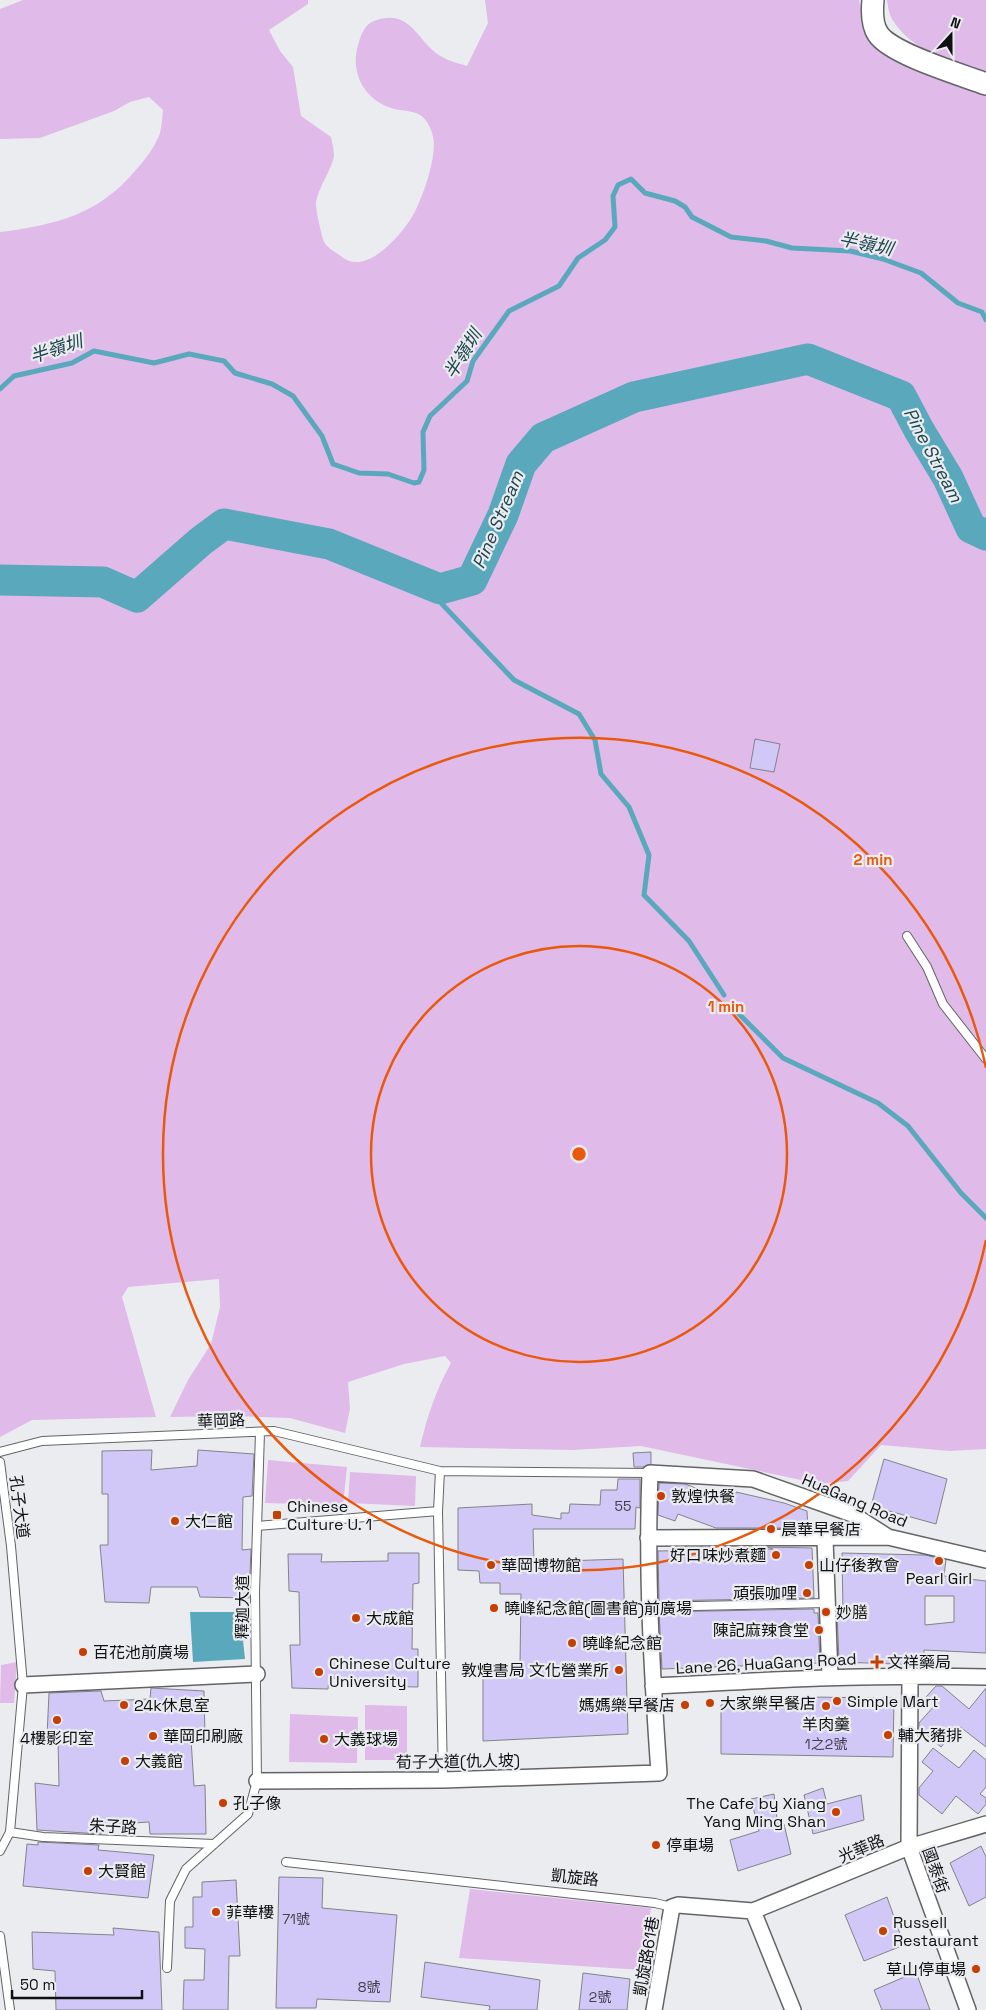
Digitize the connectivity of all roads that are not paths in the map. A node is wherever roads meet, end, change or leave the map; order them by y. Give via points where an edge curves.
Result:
1 (873, 0) edge
2 (986, 84) edge
3 (907, 936) dead end
4 (986, 1059) edge
5 (260, 1432) junction
6 (0, 1452) edge
7 (0, 1462) edge
8 (440, 1471) junction
9 (650, 1473) junction
10 (438, 1511) junction
11 (256, 1526) junction
12 (888, 1537) junction
13 (648, 1538) junction
14 (825, 1539) junction
15 (986, 1560) edge
16 (827, 1603) junction
17 (649, 1607) junction
18 (257, 1674) junction
19 (910, 1675) junction
20 (830, 1677) junction
21 (986, 1677) edge
22 (23, 1685) junction
23 (653, 1686) junction
24 (443, 1780) junction
25 (257, 1781) junction
26 (986, 1824) edge
27 (10, 1832) junction
28 (214, 1844) junction
29 (909, 1847) junction
30 (0, 1851) edge
31 (286, 1862) dead end
32 (672, 1907) junction
33 (753, 1911) junction
34 (0, 1936) edge
35 (167, 1968) dead end
36 (3, 1988) edge
37 (10, 2010) edge
38 (654, 2010) edge
39 (793, 2010) edge
40 (968, 2010) edge

1 - 2 street via 872,12 878,34 894,49
3 - 4 lane via 927,967 943,1004
5 - 6 lane, 華岡路 via 42,1441
5 - 8 lane, 華岡路 via 274,1431
5 - 11 lane, 釋迦大道
7 - 22 lane, 孔子大道
8 - 9 lane, 華岡路
8 - 10 lane
9 - 12 street, HuaGang Road via 753,1479 852,1514
9 - 13 street
10 - 11 lane
10 - 24 lane
11 - 18 lane, 釋迦大道
12 - 14 street
12 - 15 street, HuaGang Road
13 - 14 street
13 - 17 street
14 - 16 street
16 - 17 lane
16 - 20 street
17 - 23 street
18 - 22 street
18 - 25 lane, 釋迦大道
19 - 20 street, Lane 26, HuaGang Road
19 - 21 street, Lane 26, HuaGang Road
19 - 29 street, 國泰街
20 - 23 street, Lane 26, HuaGang Road
22 - 27 lane, 孔子大道
23 - 24 street, 荀子大道(仇人坡) via 659,1773
24 - 25 street, 荀子大道(仇人坡)
25 - 28 lane, 釋迦大道 via 248,1814
26 - 29 street, 光華路
27 - 28 lane, 朱子路 via 43,1837
27 - 30 lane, 孔子大道
28 - 35 lane, 釋迦大道 via 186,1870 170,1901
29 - 33 street, 光華路
29 - 40 street, 國泰街
31 - 32 lane, 凱旋路
32 - 33 street, 凱旋路
32 - 38 street, 凱旋路61巷
33 - 39 street
34 - 36 lane
36 - 37 lane

